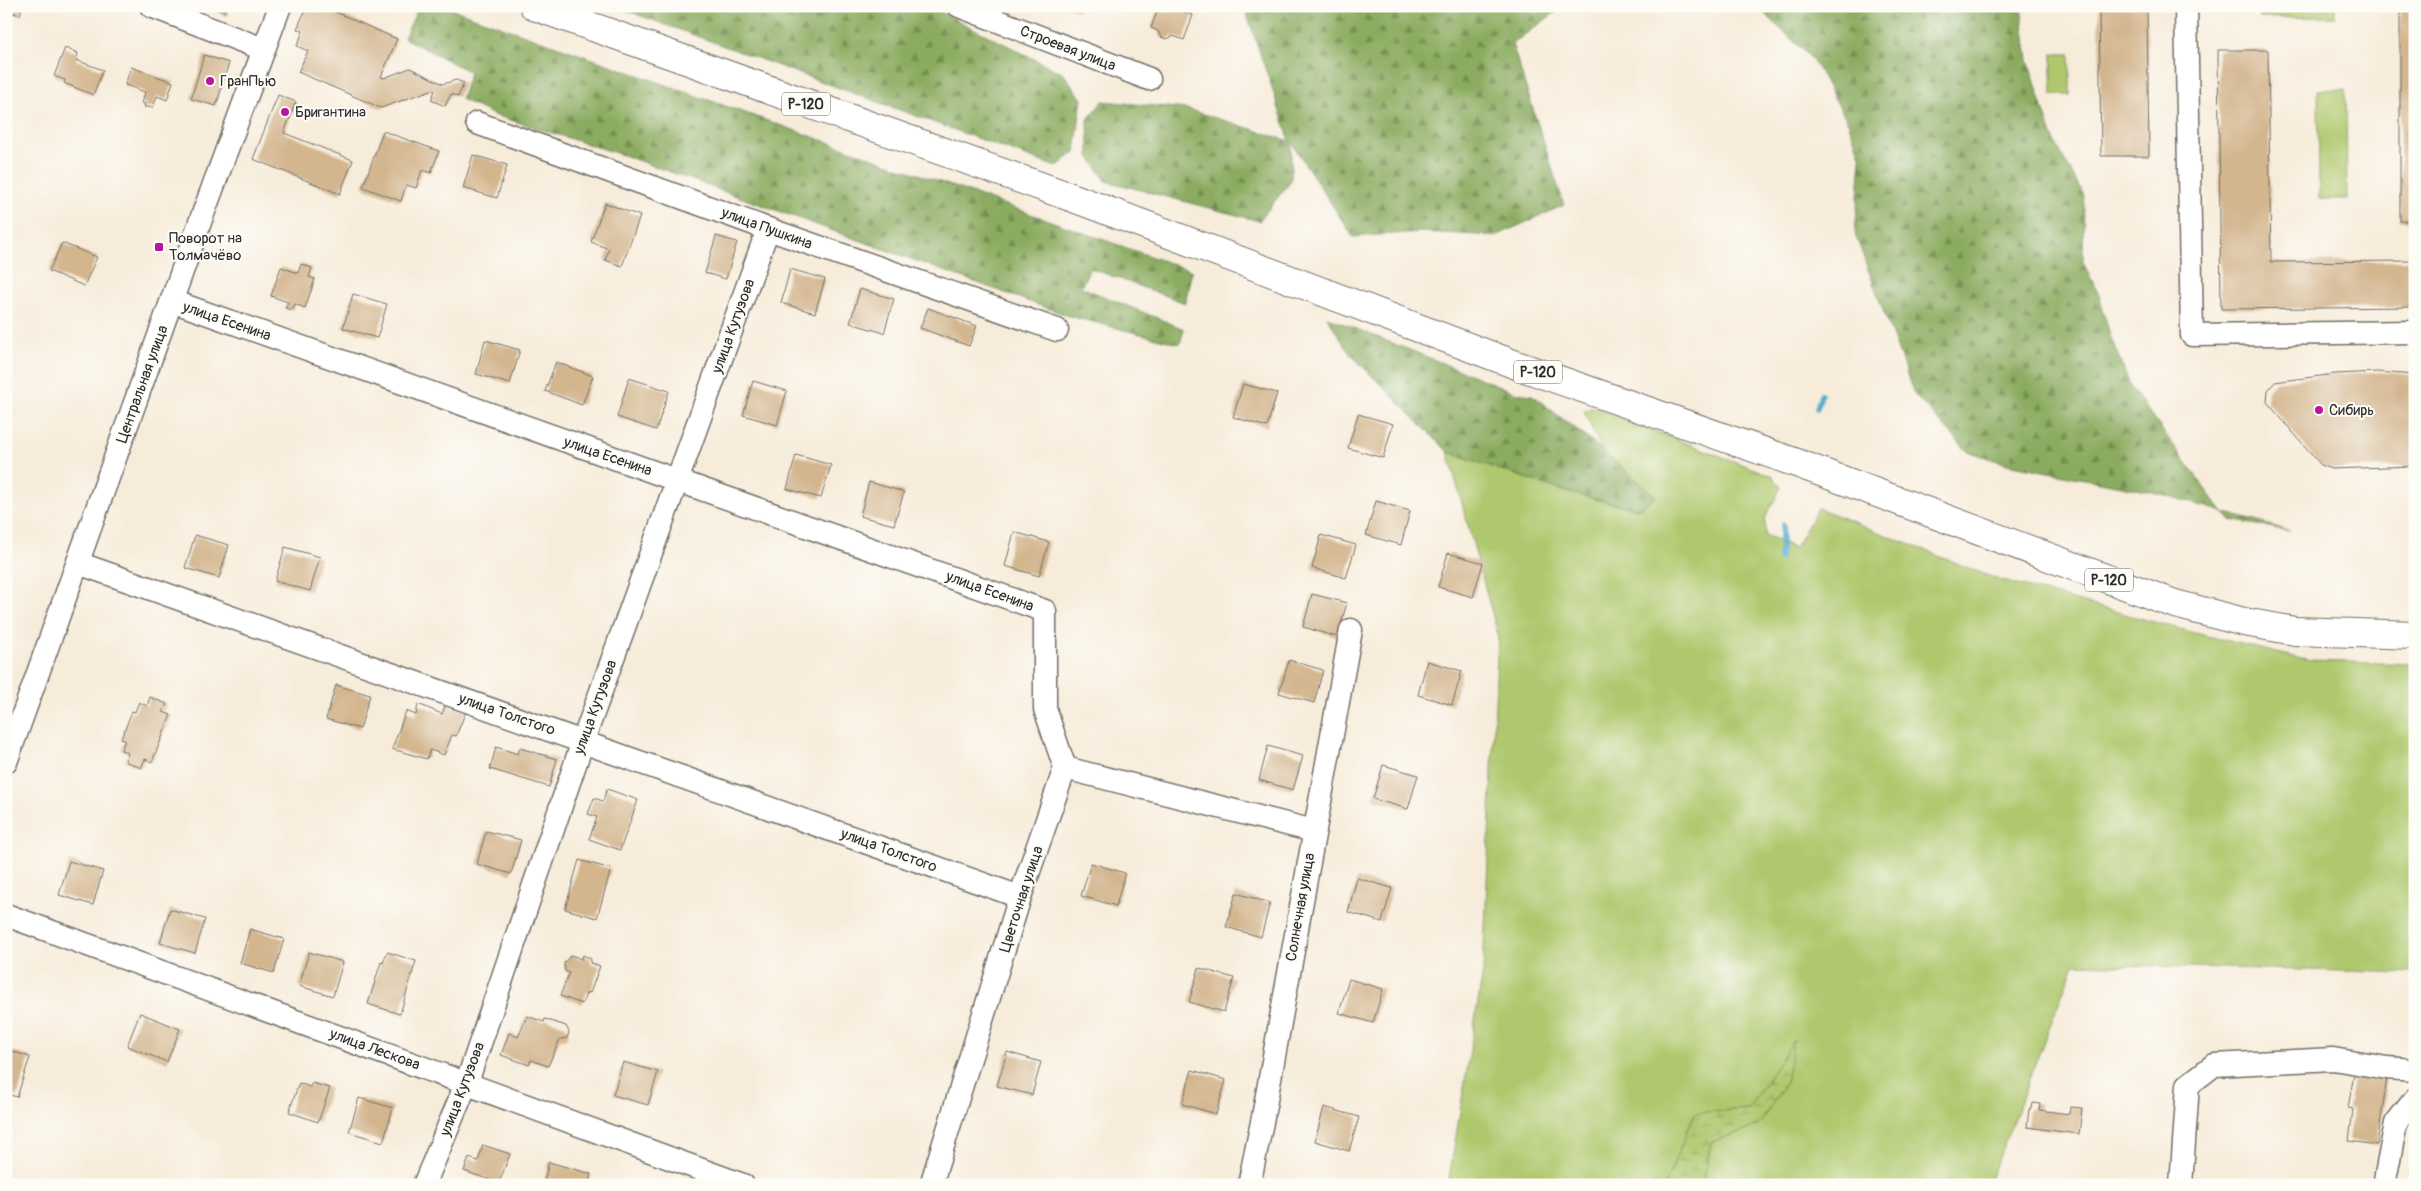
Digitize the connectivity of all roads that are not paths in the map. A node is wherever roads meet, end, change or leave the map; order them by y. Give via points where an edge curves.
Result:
1 (151, 6) edge
2 (280, 6) edge
3 (534, 6) edge
4 (959, 6) edge
5 (2186, 6) edge
6 (263, 49) junction
7 (1149, 79) dead end
8 (477, 123) dead end
9 (768, 229) junction
10 (172, 302) junction
11 (1057, 330) dead end
12 (2415, 332) edge
13 (678, 480) junction
14 (78, 563) junction
15 (1350, 630) dead end
16 (2415, 635) edge
17 (583, 741) junction
18 (6, 762) edge
19 (1065, 768) junction
20 (1314, 831) junction
21 (1020, 896) junction
22 (6, 915) edge
23 (2415, 1070) edge
24 (467, 1082) junction
25 (2415, 1099) edge
26 (424, 1185) edge
27 (742, 1185) edge
28 (930, 1185) edge
29 (1249, 1185) edge
30 (2181, 1185) edge
31 (2384, 1185) edge

1 - 6 street
2 - 6 street, Центральная улица
3 - 16 main road, Р-120 via 1079,200 1519,366 1794,462 2175,604 2295,631
4 - 7 street, Строевая улица
5 - 12 street via 2192,335
6 - 10 street, Центральная улица
8 - 9 street, улица Пушкина
9 - 11 street, улица Пушкина
9 - 13 street, улица Кутузова
10 - 13 street, улица Есенина
10 - 14 street, Центральная улица
13 - 17 street, улица Кутузова
13 - 19 street, улица Есенина via 1045,611 1045,709
14 - 17 street, улица Толстого
14 - 18 street, Центральная улица
15 - 20 street, Солнечная улица
17 - 21 street, улица Толстого
17 - 24 street, улица Кутузова
19 - 20 street
19 - 21 street, Цветочная улица
20 - 29 street, Солнечная улица
21 - 28 street, Цветочная улица
22 - 24 street, улица Лескова
23 - 30 street via 2333,1059 2214,1065 2188,1085
24 - 26 street, улица Кутузова
24 - 27 street, улица Лескова
25 - 31 street via 2396,1123

